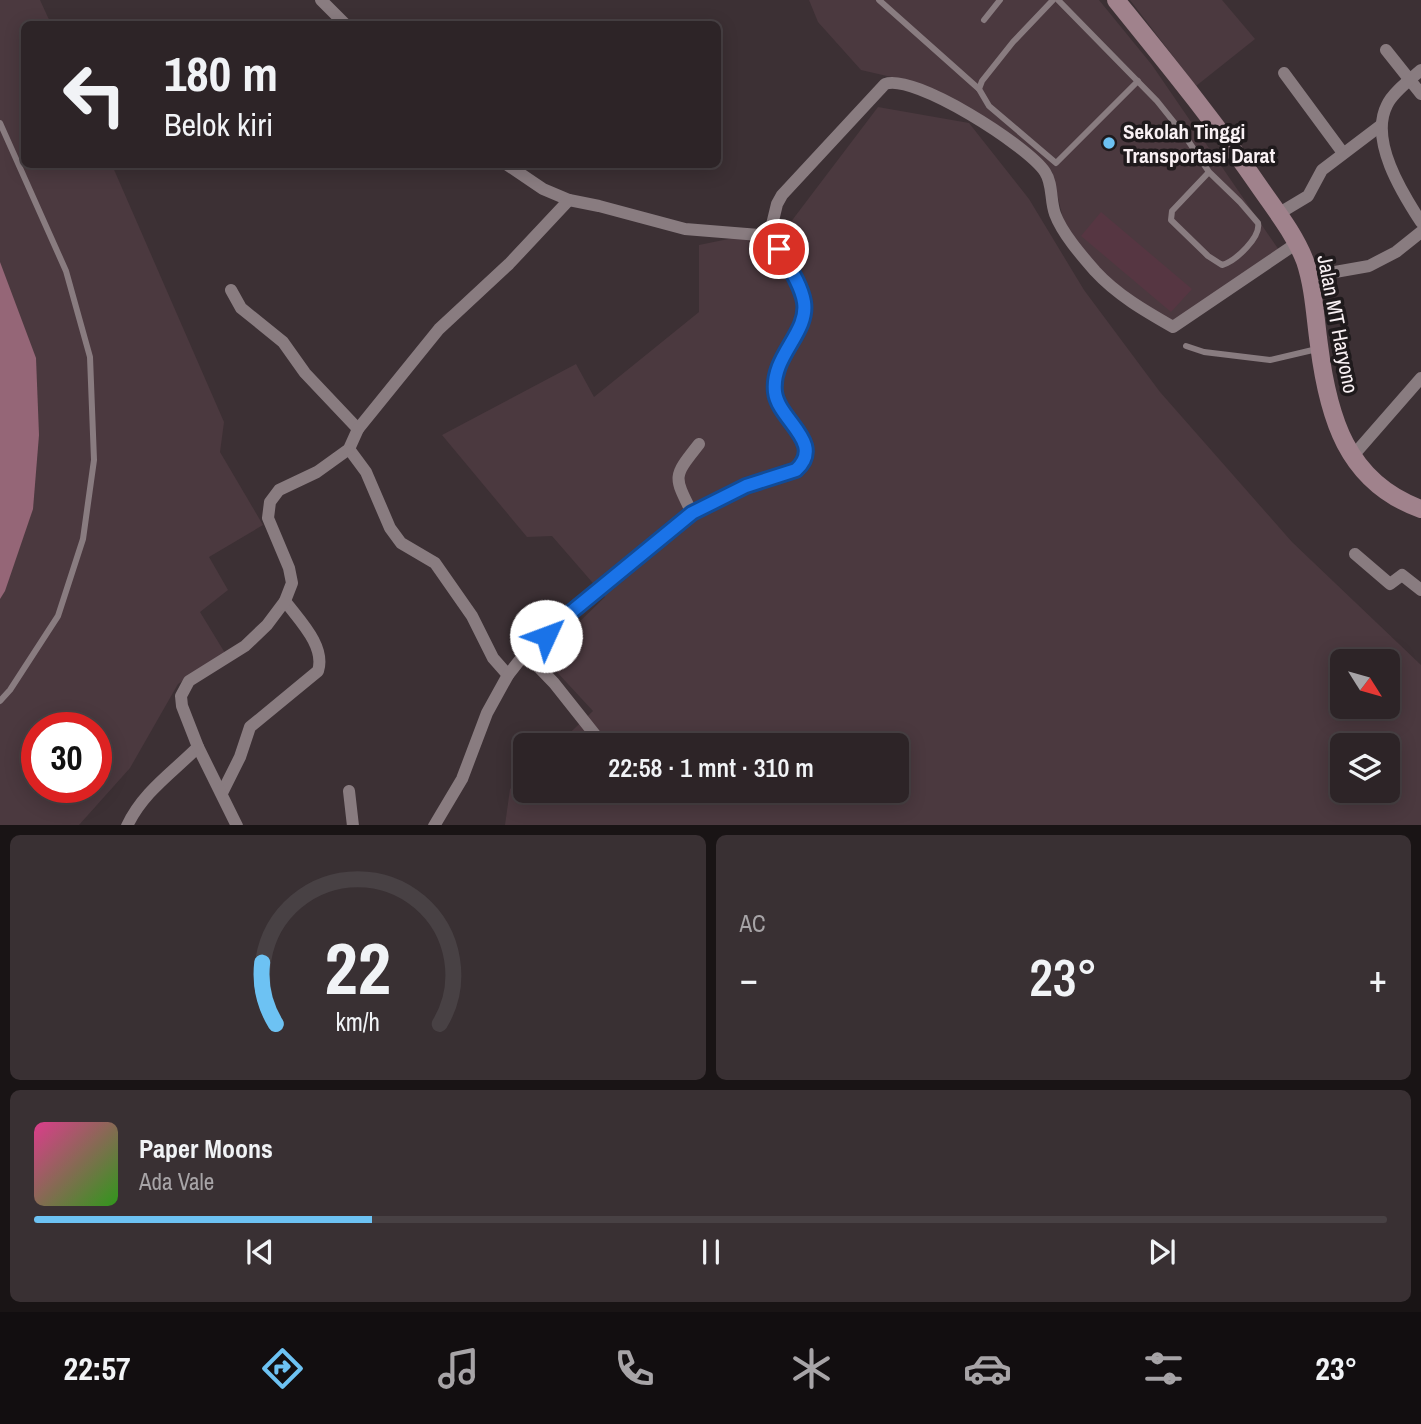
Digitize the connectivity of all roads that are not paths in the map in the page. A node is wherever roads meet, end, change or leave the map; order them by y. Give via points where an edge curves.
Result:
1 (321, 0) edge
2 (879, 0) edge
3 (1000, 0) edge
4 (1055, 0) edge
5 (1116, 0) edge
6 (984, 20) dead end
7 (342, 21) edge
8 (1386, 50) dead end
9 (1421, 70) edge
10 (1284, 73) dead end
11 (1409, 80) junction
12 (1138, 81) junction
13 (979, 89) junction
14 (1421, 94) edge
15 (0, 123) edge
16 (1380, 126) junction
17 (1343, 153) junction
18 (512, 168) edge
19 (1209, 172) junction
20 (569, 200) junction
21 (1278, 214) junction
22 (1421, 222) edge
23 (1421, 232) edge
24 (770, 233) junction
25 (1297, 243) junction
26 (1311, 282) junction
27 (231, 290) dead end
28 (1186, 346) dead end
29 (1319, 348) junction
30 (1421, 378) edge
31 (358, 429) junction
32 (699, 444) dead end
33 (349, 449) junction
34 (1351, 458) junction
35 (1421, 509) edge
36 (692, 513) junction
37 (1355, 554) dead end
38 (1421, 590) edge
39 (285, 601) junction
40 (527, 655) junction
41 (508, 675) junction
42 (0, 701) edge
43 (594, 733) edge
44 (198, 747) junction
45 (349, 791) dead end
46 (222, 793) junction
47 (127, 825) edge
48 (237, 825) edge
49 (353, 825) edge
50 (434, 825) edge

1 - 7 street
2 - 13 lane
3 - 6 lane
4 - 12 lane
4 - 13 lane via 1013,42
5 - 21 main road, Jalan MT Haryono via 1192,94
8 - 11 street
9 - 11 street
10 - 17 street
11 - 14 street
11 - 16 street via 1388,103
12 - 13 lane via 1056,163 989,106
12 - 19 lane
15 - 42 lane via 66,271 80,320 90,357 94,460 83,539 58,616
16 - 17 street
16 - 22 street via 1389,162
17 - 21 street via 1322,170 1308,196
18 - 20 street
19 - 19 lane via 1259,226 1257,235 1222,265 1171,220 1172,211
20 - 24 street via 685,229 759,236
20 - 31 street via 439,329
21 - 25 main road, Jalan MT Haryono
23 - 26 street via 1369,266
24 - 25 street via 782,195 892,81 946,100 1039,164 1061,226 1096,271 1131,302 1173,327
24 - 36 street via 804,303 803,319 780,361 775,391 779,407 805,441 806,456 796,470 746,486
25 - 26 main road, Jalan MT Haryono
26 - 29 main road, Jalan MT Haryono
27 - 31 street via 241,308 283,342 305,373
28 - 29 lane via 1270,360
29 - 34 main road, Jalan MT Haryono via 1335,422
30 - 34 street
31 - 33 street
32 - 36 street via 677,477
33 - 39 street via 317,472 279,490 270,502 268,518 292,583
33 - 41 street via 366,472 401,543 435,563
34 - 35 main road, Jalan MT Haryono via 1379,486
36 - 40 street via 564,618
37 - 38 street via 1390,584 1402,575
39 - 44 street via 245,646 189,681 183,690 182,706
39 - 46 street via 318,648 321,663 318,671 250,727
40 - 41 street
40 - 43 street
41 - 50 street via 487,713 462,779
44 - 46 street
44 - 47 street via 149,791
45 - 49 street
46 - 48 street

